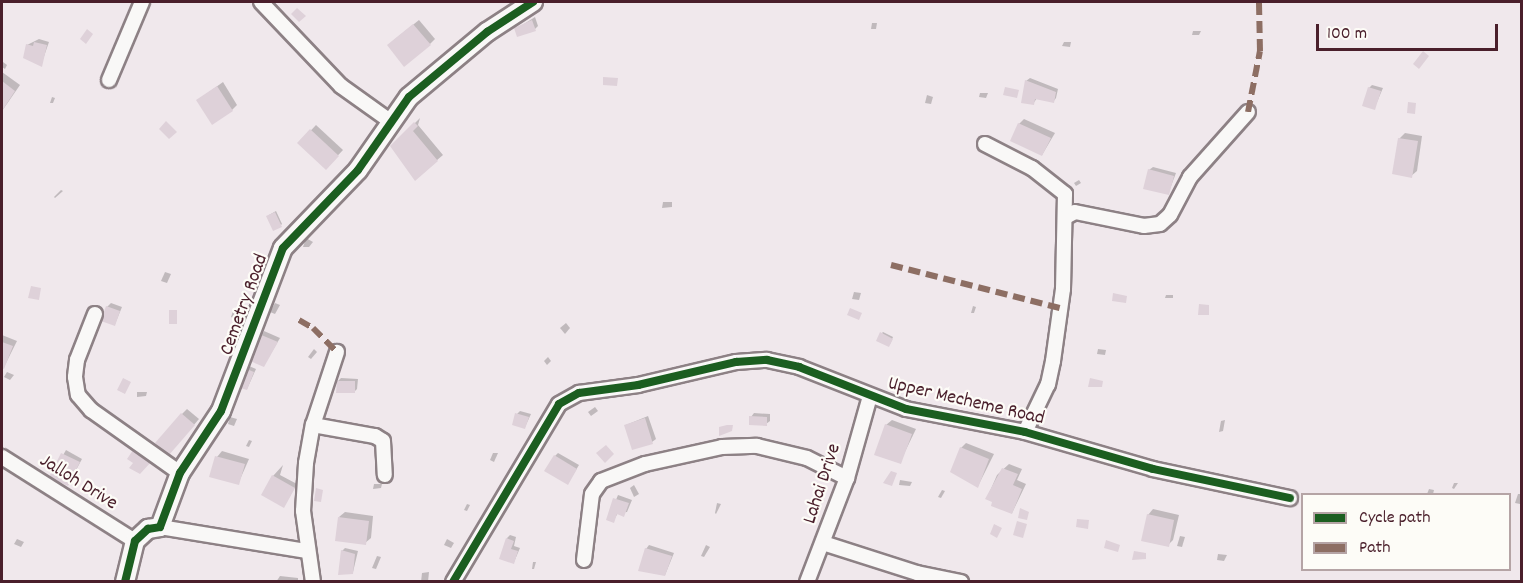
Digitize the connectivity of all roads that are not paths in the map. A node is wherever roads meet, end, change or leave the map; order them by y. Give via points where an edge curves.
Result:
1 (142, 2) edge
2 (533, 2) edge
3 (262, 4) edge
4 (109, 80) dead end
5 (1248, 112) dead end
6 (390, 122) junction
7 (985, 144) dead end
8 (1066, 217) junction
9 (95, 314) dead end
10 (337, 352) dead end
11 (870, 396) junction
12 (314, 425) junction
13 (1025, 432) junction
14 (2, 457) edge
15 (180, 473) junction
16 (385, 475) dead end
17 (847, 478) junction
18 (1290, 498) dead end
19 (160, 526) junction
20 (135, 541) junction
21 (823, 543) junction
22 (307, 551) junction
23 (584, 560) dead end
24 (125, 582) edge
25 (313, 582) edge
26 (453, 582) edge
27 (807, 582) edge
28 (961, 582) edge

1 - 4 street
2 - 6 street, Cemetry Road via 487,32 409,97
3 - 6 street via 341,86
5 - 8 street via 1190,177 1170,215 1160,224 1144,226 1075,212
6 - 15 street, Cemetry Road via 358,170 283,248 235,381 221,411
7 - 8 street via 1032,168 1065,194
8 - 13 street via 1062,225 1063,289 1053,361 1048,384
9 - 15 street via 77,360 78,395 91,410
10 - 12 street
11 - 13 street, Upper Mecheme Road via 916,411
11 - 17 street, Lahai Drive
11 - 26 street, Upper Mecheme Road via 833,378 766,360 736,362 648,383 579,393 559,404 546,420 494,518
12 - 16 street via 375,436 383,441
12 - 22 street via 303,511
13 - 18 street, Upper Mecheme Road via 1153,469
14 - 20 street, Jalloh Drive
15 - 19 street, Cemetry Road
17 - 21 street, Lahai Drive
17 - 23 street via 797,455 757,446 722,447 645,464 600,481 592,494
19 - 20 street via 148,529
19 - 22 street
20 - 24 street
21 - 27 street, Lahai Drive
21 - 28 street via 917,573
22 - 25 street

